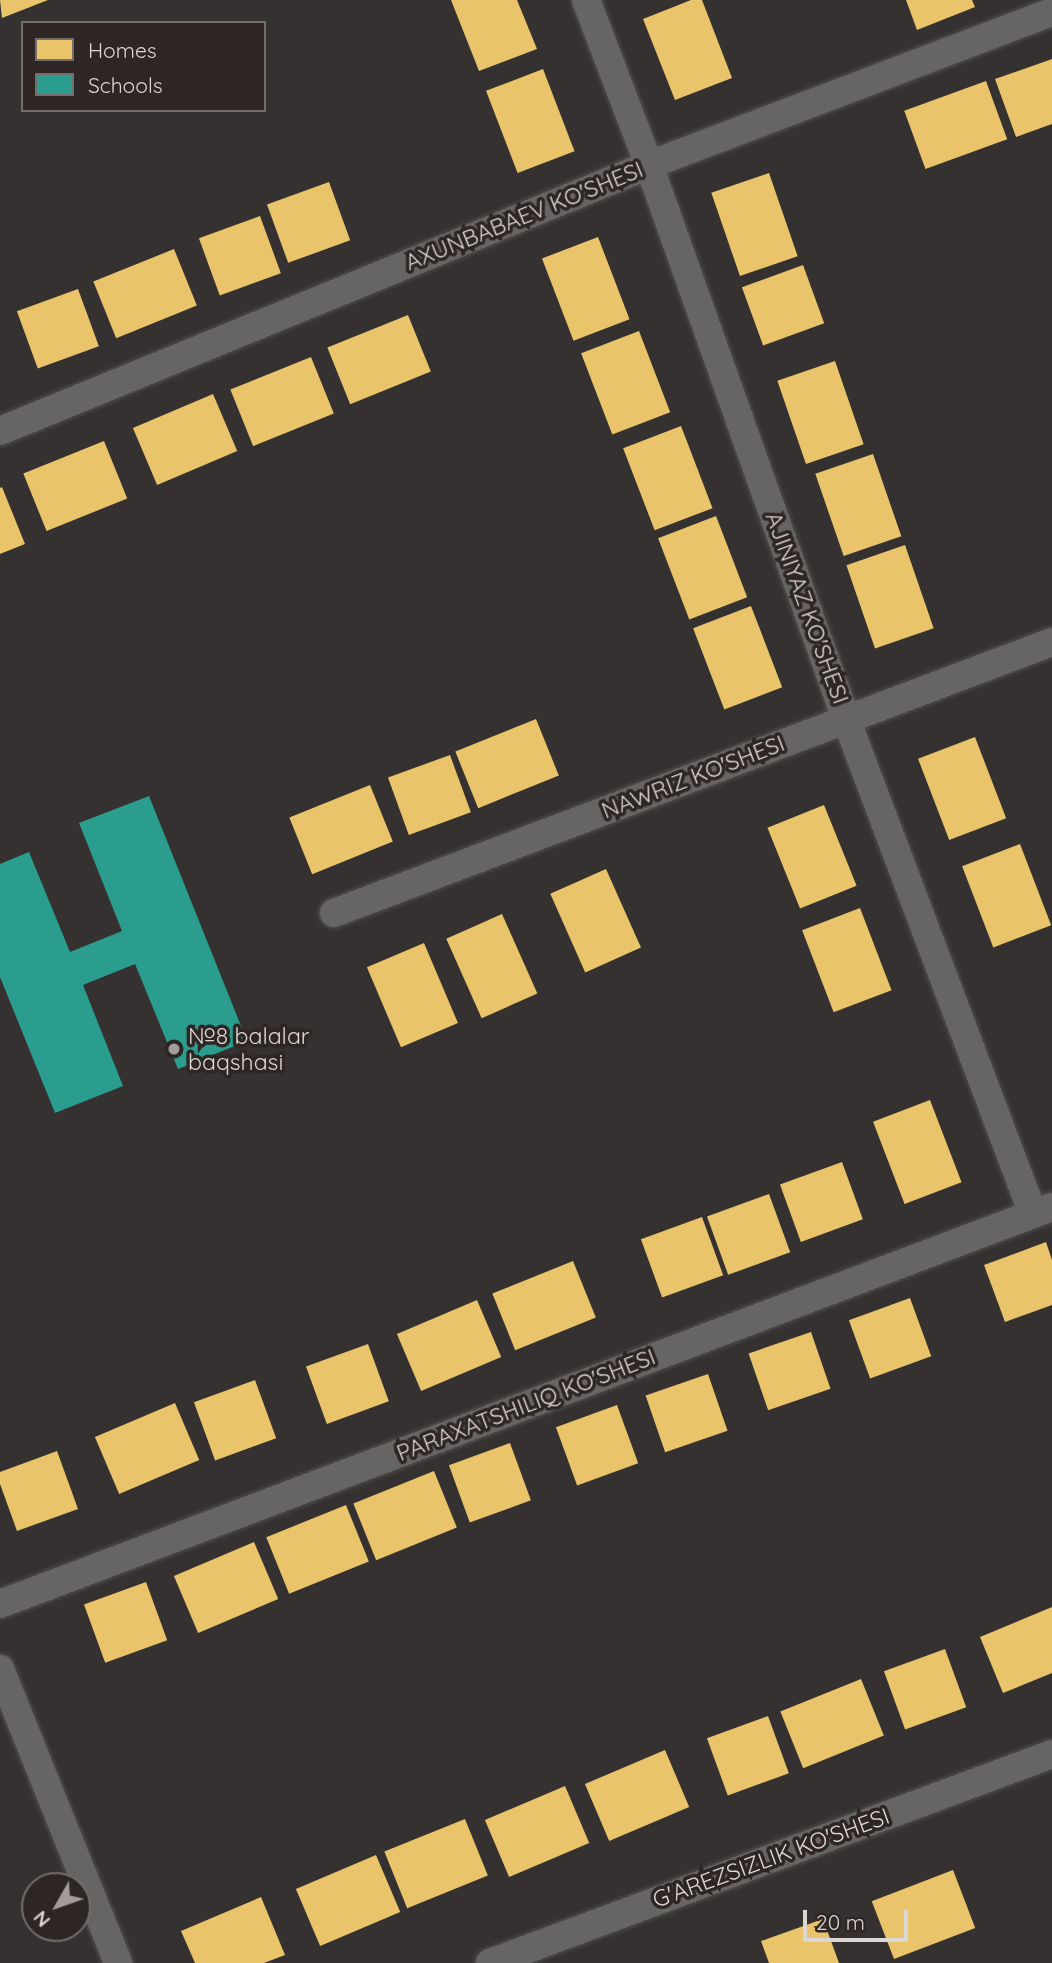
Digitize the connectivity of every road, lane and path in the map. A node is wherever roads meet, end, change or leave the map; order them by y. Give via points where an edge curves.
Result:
1 (586, 0) edge
2 (1052, 12) edge
3 (649, 165) junction
4 (0, 430) edge
5 (1052, 642) edge
6 (846, 719) junction
7 (334, 913) dead end
8 (1043, 1211) edge
9 (0, 1604) edge
10 (0, 1669) edge
11 (1052, 1754) edge
12 (118, 1963) edge
13 (490, 1963) edge

1 - 3 street, AJINIYAZ KO'SHESI
2 - 3 street, AXUNBABAEV KO'SHESI
3 - 4 street, AXUNBABAEV KO'SHESI
3 - 6 street, AJINIYAZ KO'SHESI
5 - 6 street, NAWRIZ KO'SHESI
6 - 7 street, NAWRIZ KO'SHESI
6 - 8 street, AJINIYAZ KO'SHESI
8 - 9 street, PARAXATSHILIQ KO'SHESI
10 - 12 street
11 - 13 street, G'AREZSIZLIK KO'SHESI

